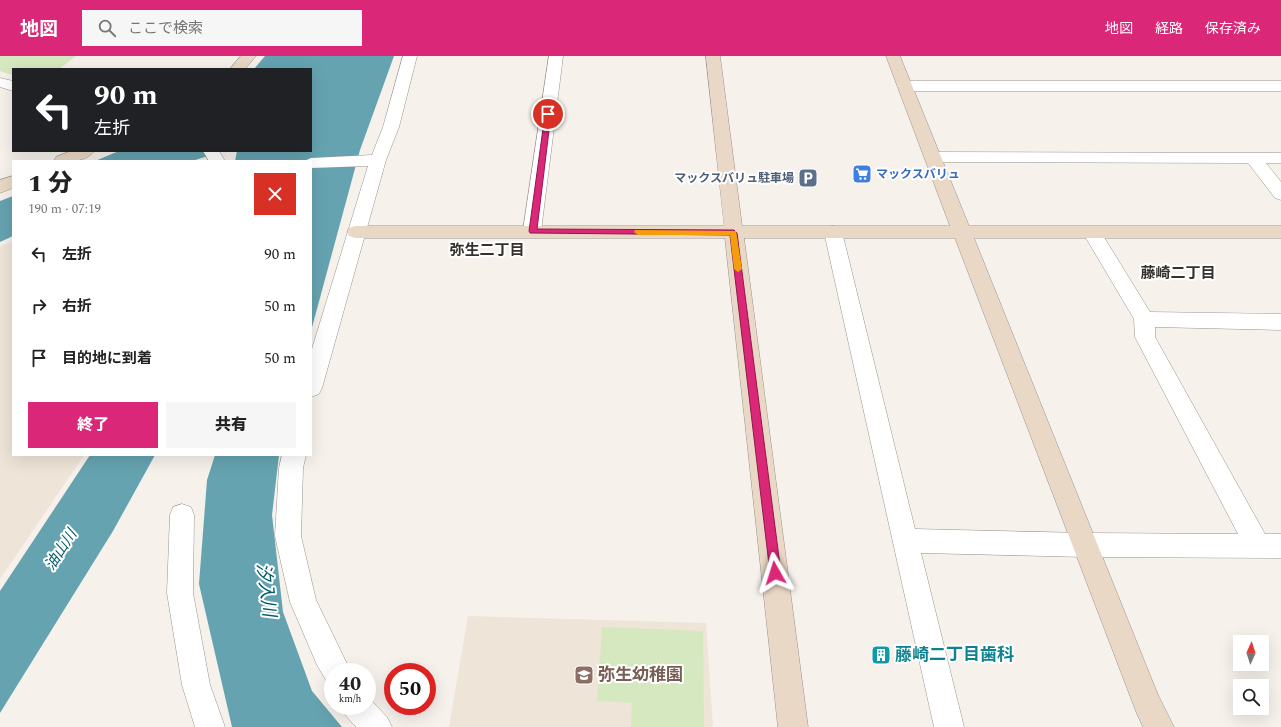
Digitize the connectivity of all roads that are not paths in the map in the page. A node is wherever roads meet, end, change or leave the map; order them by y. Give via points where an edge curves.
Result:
1 (249, 56) edge
2 (410, 56) edge
3 (556, 56) edge
4 (713, 56) edge
5 (893, 56) edge
6 (238, 68) edge
7 (905, 86) junction
8 (1281, 86) edge
9 (84, 152) edge
10 (933, 157) junction
11 (1253, 158) junction
12 (1281, 158) edge
13 (64, 160) edge
14 (372, 161) junction
15 (312, 163) edge
16 (12, 181) edge
17 (0, 187) edge
18 (1281, 194) edge
19 (532, 231) junction
20 (356, 232) junction
21 (833, 232) junction
22 (1281, 232) edge
23 (734, 233) junction
24 (963, 233) junction
25 (1092, 233) junction
26 (1144, 319) junction
27 (1281, 322) edge
28 (312, 385) edge
29 (294, 456) edge
30 (182, 515) dead end
31 (905, 541) junction
32 (1085, 545) junction
33 (1270, 546) edge
34 (331, 663) edge
35 (365, 715) edge
36 (210, 727) edge
37 (377, 727) edge
38 (793, 727) edge
39 (949, 727) edge
40 (1159, 727) edge

1 - 6 street
2 - 14 street via 391,127
3 - 19 street
4 - 23 street
5 - 7 street
7 - 8 street
7 - 10 street
9 - 13 street
10 - 11 street
10 - 24 street
11 - 12 street
11 - 18 street
14 - 15 street
14 - 20 street via 364,215
16 - 17 street
19 - 20 street
19 - 23 street
20 - 28 street
21 - 23 street
21 - 24 street
21 - 31 street
22 - 25 street
23 - 38 street
24 - 25 street
24 - 32 street
25 - 26 street
26 - 27 street
26 - 33 street via 1144,337
29 - 34 street via 288,536 302,602
30 - 36 street via 180,593 196,686
31 - 32 street
31 - 39 street
32 - 33 street
32 - 40 street
35 - 37 street

